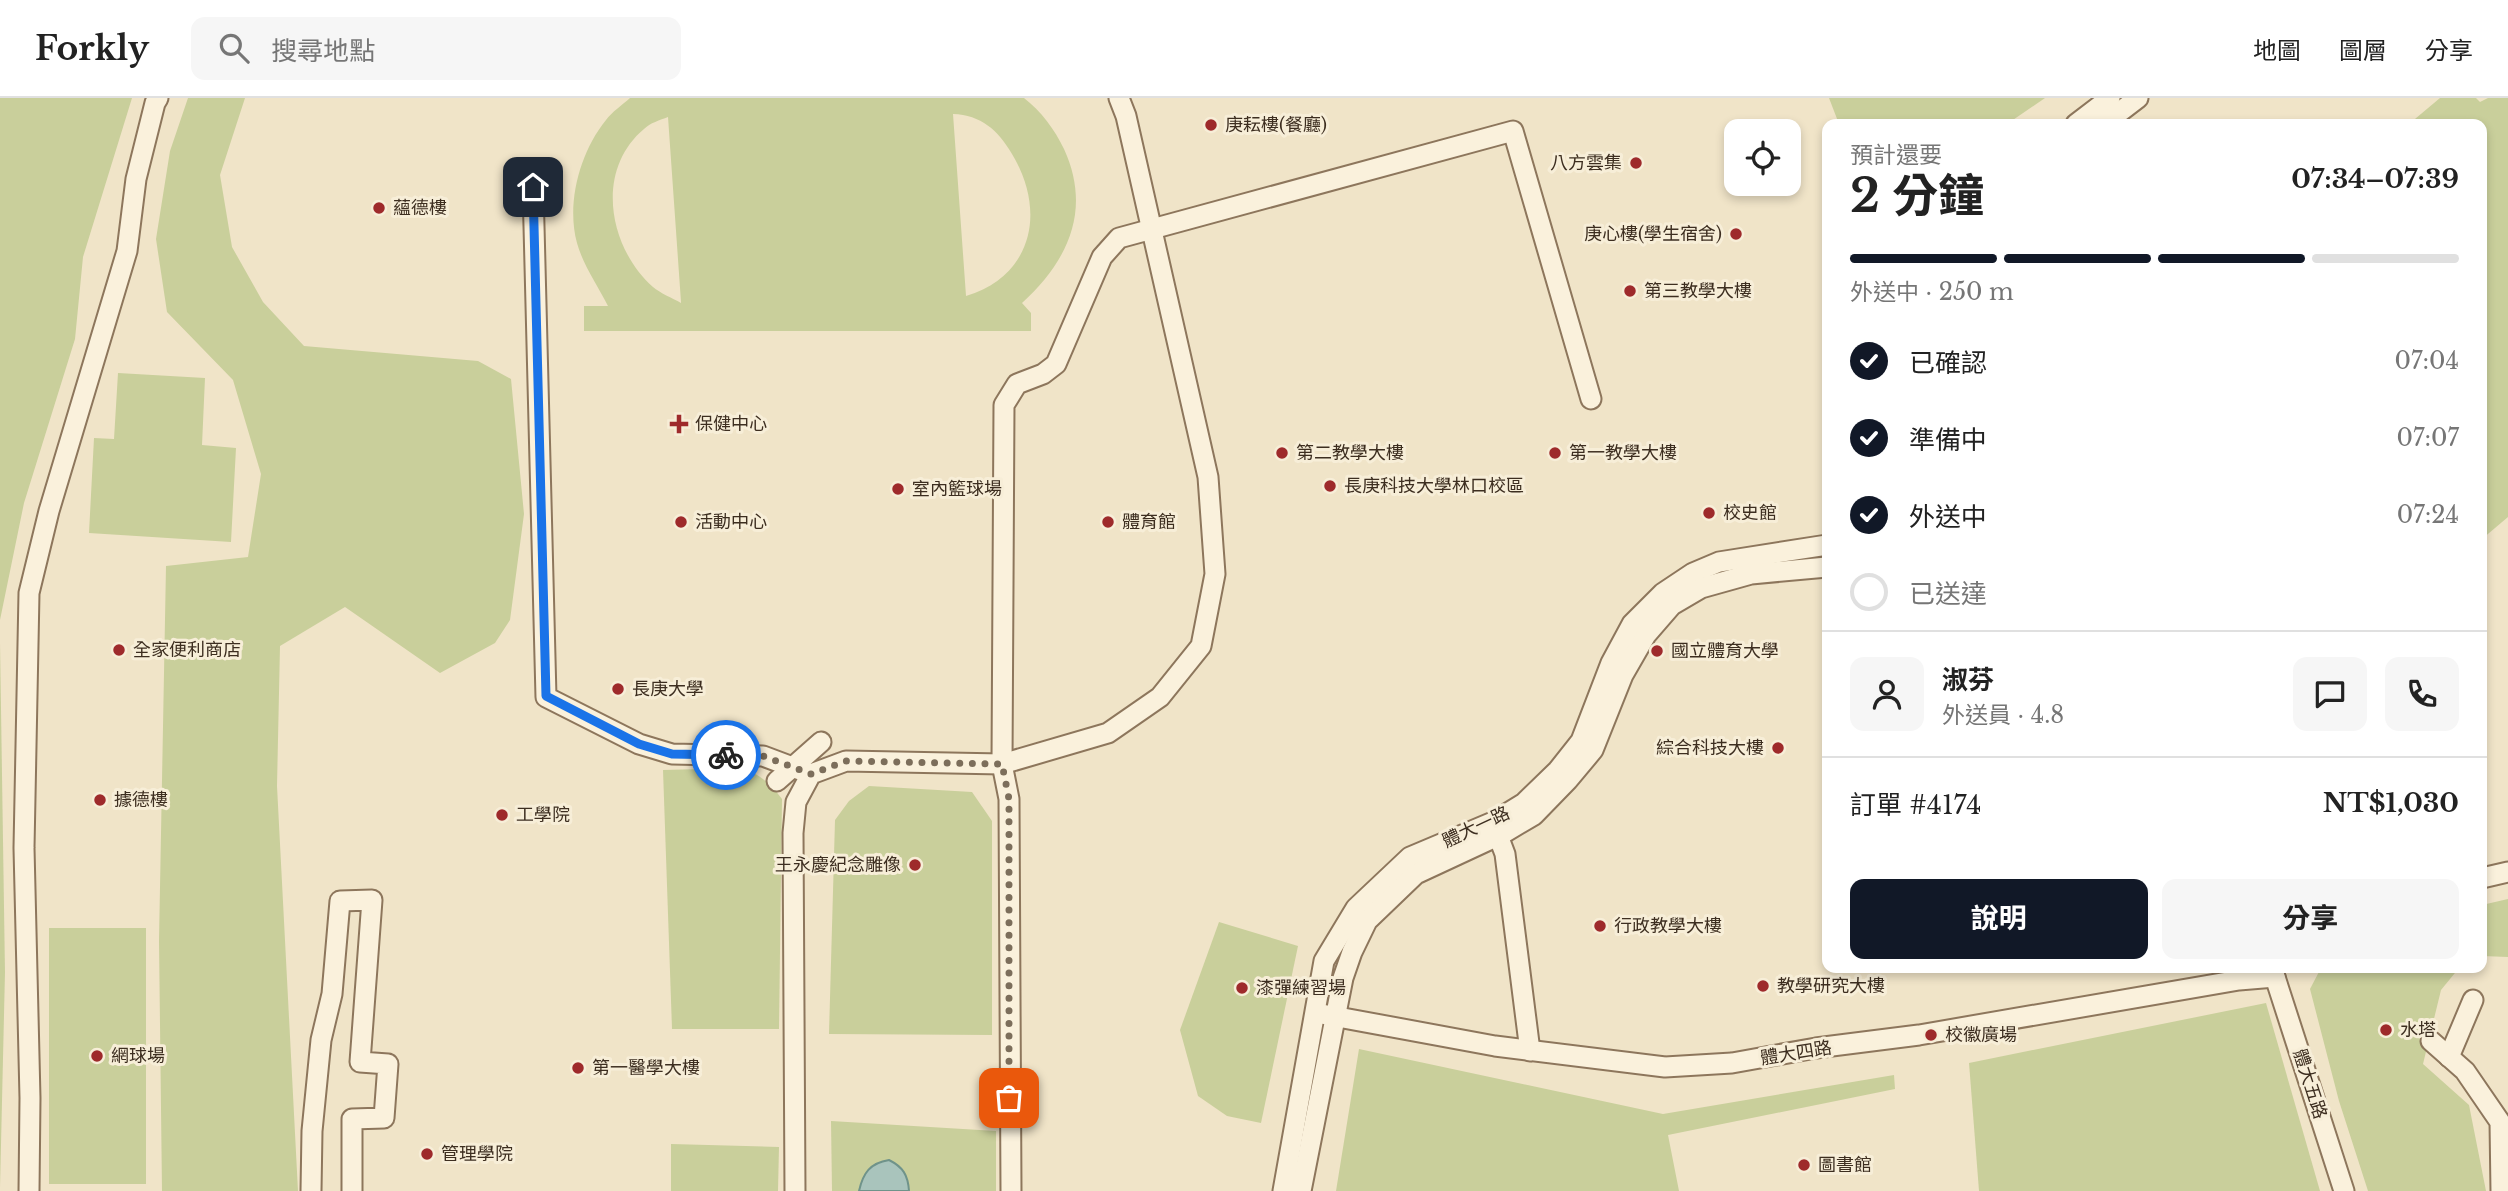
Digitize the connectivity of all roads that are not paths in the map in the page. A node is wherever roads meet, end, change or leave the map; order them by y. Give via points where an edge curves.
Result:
1 (158, 98) edge
2 (1119, 98) edge
3 (2110, 98) edge
4 (2138, 98) edge
5 (2083, 119) edge
6 (2111, 119) edge
7 (533, 187) dead end
8 (1151, 230) junction
9 (1591, 399) dead end
10 (1822, 546) edge
11 (1822, 567) edge
12 (821, 742) dead end
13 (1002, 764) junction
14 (811, 774) junction
15 (777, 781) dead end
16 (1495, 829) junction
17 (2508, 872) edge
18 (2487, 877) edge
19 (2274, 973) edge
20 (2279, 973) edge
21 (2473, 1000) dead end
22 (1325, 1015) junction
23 (2431, 1041) dead end
24 (1530, 1051) junction
25 (2449, 1057) junction
26 (29, 1191) edge
27 (311, 1191) edge
28 (352, 1191) edge
29 (795, 1191) edge
30 (1011, 1191) edge
31 (1283, 1191) edge
32 (1301, 1191) edge
33 (2344, 1191) edge
34 (2501, 1191) edge

1 - 26 street via 136,179 127,251 29,593 24,848
2 - 8 street
3 - 5 street
4 - 6 street
7 - 14 street via 546,696 639,744 672,754 763,756
8 - 9 street via 1513,131
8 - 13 street via 1119,239 1102,257 1056,364 1017,384 1004,404
8 - 13 street via 1208,477 1215,573 1200,646 1160,697 1108,733
10 - 16 street, 體大一路 via 1719,562 1663,593 1632,624 1611,663 1581,741 1558,770
11 - 16 street, 體大一路 via 1751,573 1701,588 1672,605 1649,630 1623,675 1593,750 1534,815
12 - 15 street
13 - 14 street via 846,761
13 - 30 street via 1009,799
14 - 29 street via 796,802 793,833
16 - 22 street, 體大一路 via 1416,874 1367,922
16 - 24 street via 1505,854
17 - 18 street
19 - 24 street, 體大四路 via 1732,1063 1665,1067
20 - 33 street, 體大五路
21 - 25 street
22 - 24 street, 體大四路
22 - 31 street, 體大一路
22 - 32 street, 體大一路
23 - 25 street
25 - 34 street via 2465,1071 2500,1122
27 - 28 street via 313,1119 340,901 372,900 360,1062 388,1064 384,1118 352,1119

